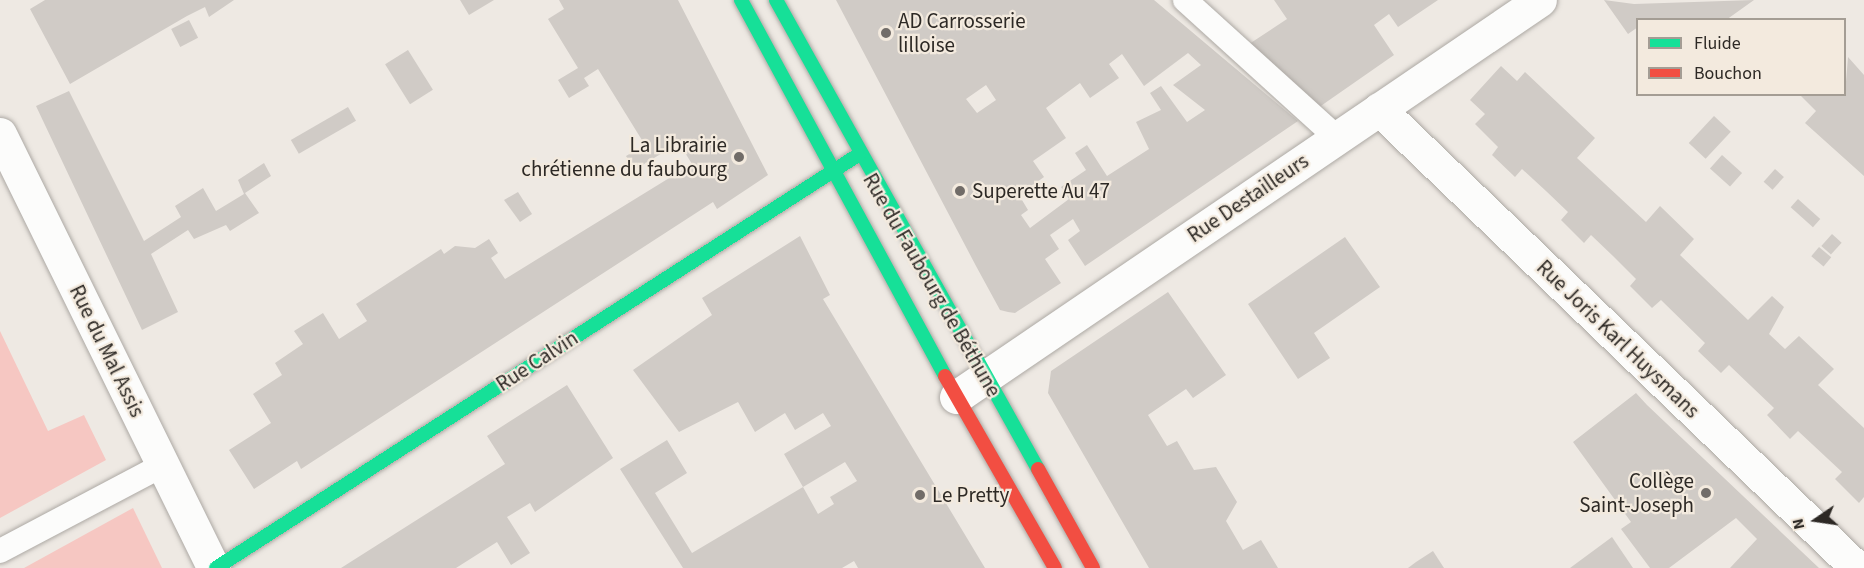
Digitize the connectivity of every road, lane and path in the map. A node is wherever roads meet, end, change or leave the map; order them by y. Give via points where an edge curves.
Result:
1 (741, 0) edge
2 (776, 0) edge
3 (1185, 0) edge
4 (1540, 0) edge
5 (1379, 109) junction
6 (0, 134) edge
7 (1337, 138) junction
8 (858, 155) junction
9 (831, 172) junction
10 (985, 377) junction
11 (956, 397) junction
12 (163, 465) junction
13 (0, 551) edge
14 (215, 568) edge
15 (1055, 568) edge
16 (1093, 568) edge
17 (1857, 568) edge

1 - 9 main road, Rue du Faubourg de Béthune
2 - 8 main road, Rue du Faubourg de Béthune
3 - 7 lane
4 - 5 street, Rue Destailleurs
5 - 7 street, Rue Destailleurs
5 - 17 street, Rue Joris Karl Huysmans
6 - 12 street, Rue du Mal Assis
7 - 10 street, Rue Destailleurs
8 - 9 main road, Rue Calvin
8 - 10 main road, Rue du Faubourg de Béthune
9 - 11 main road, Rue du Faubourg de Béthune
9 - 14 main road, Rue Calvin
10 - 11 street, Rue Destailleurs
10 - 16 main road, Rue du Faubourg de Béthune
11 - 15 main road, Rue du Faubourg de Béthune
12 - 13 lane
12 - 14 street, Rue du Mal Assis

